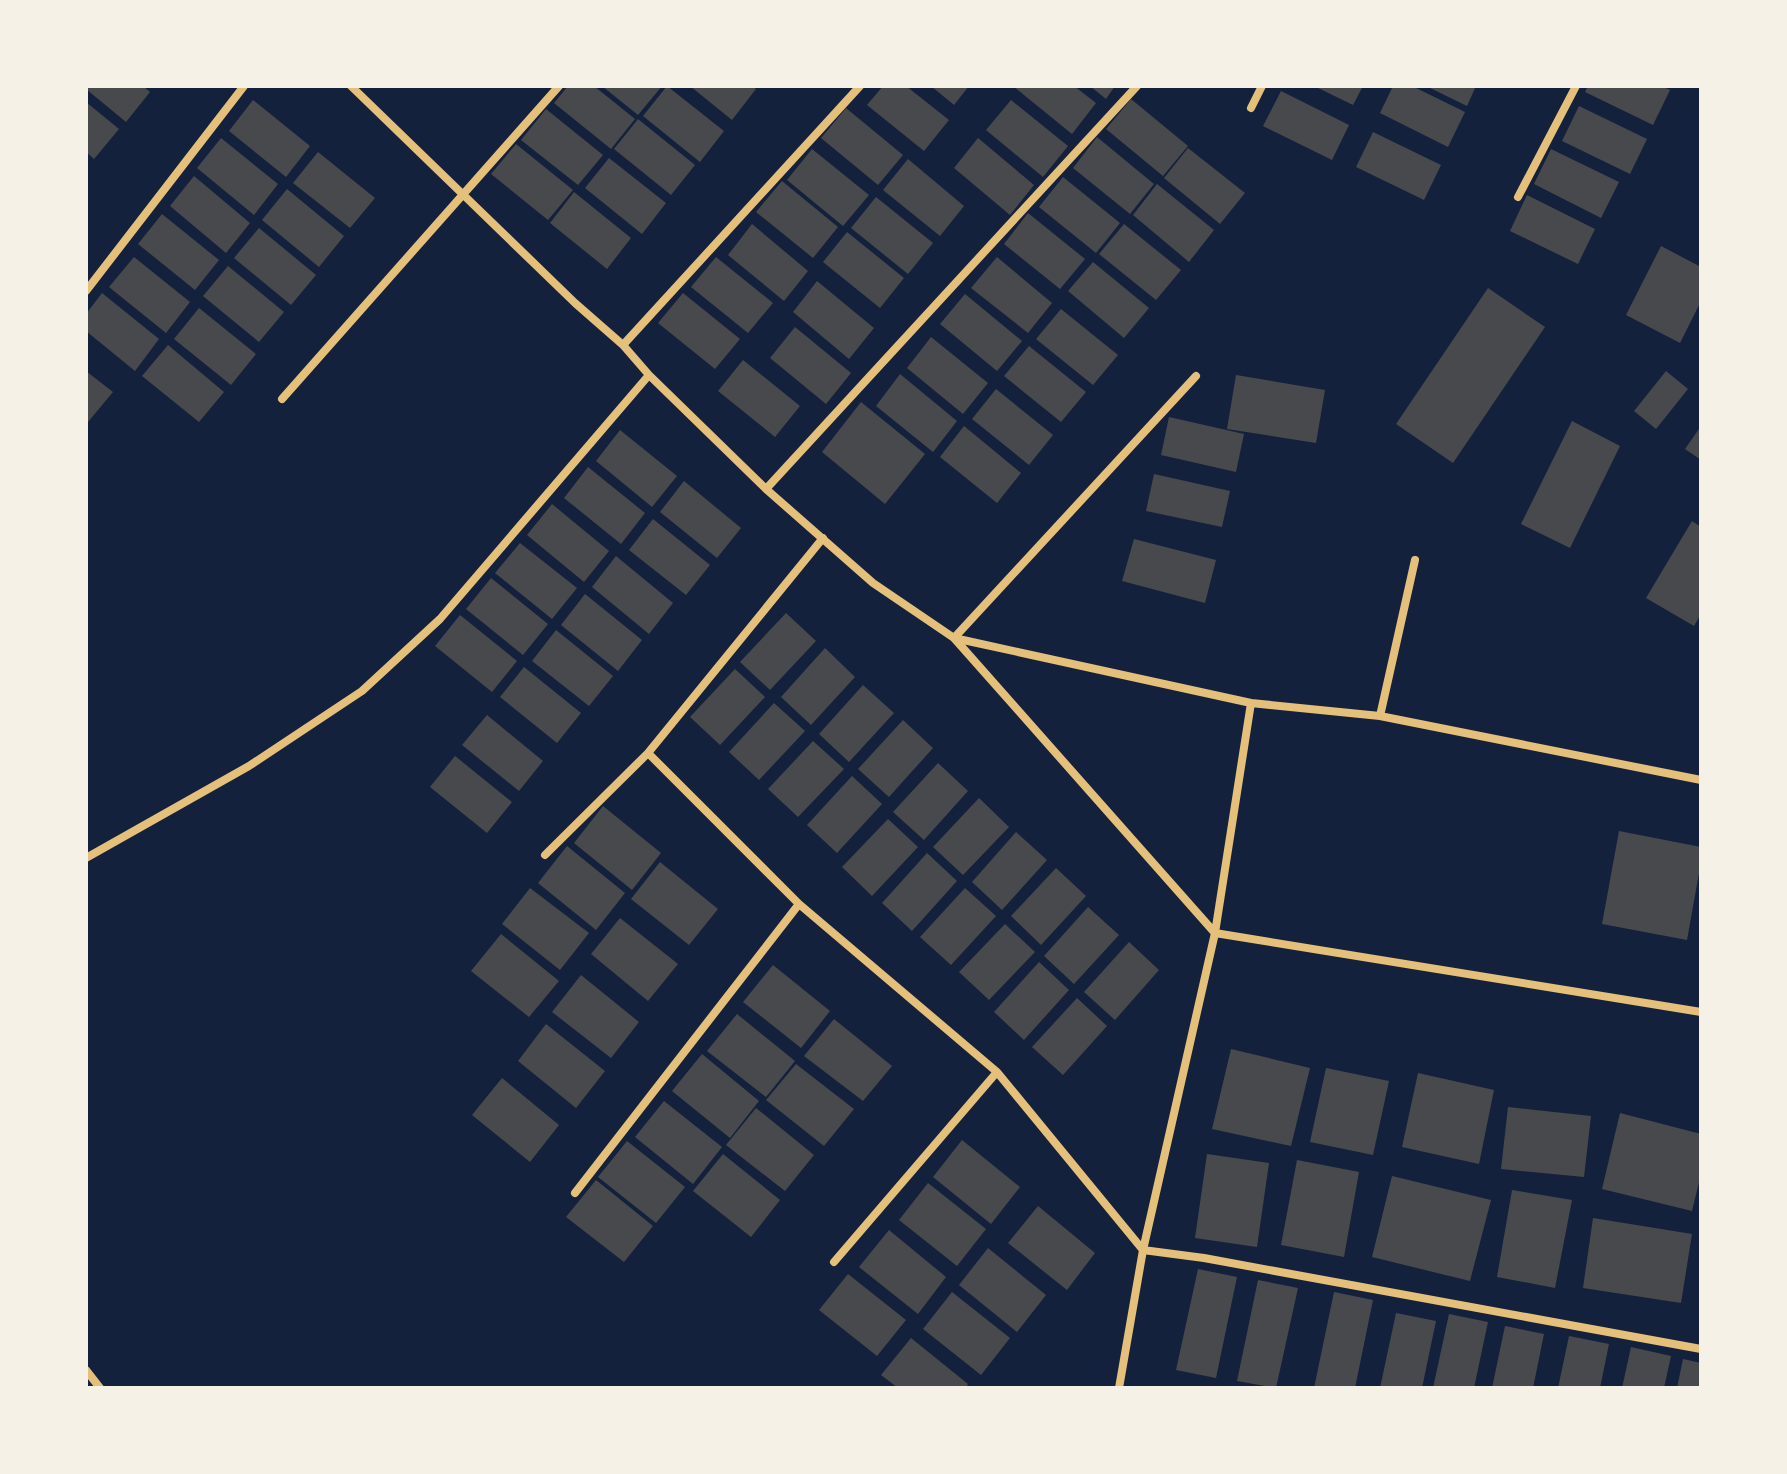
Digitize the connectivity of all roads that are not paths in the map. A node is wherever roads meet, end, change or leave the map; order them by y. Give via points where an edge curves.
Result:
1 (244, 86) edge
2 (351, 86) edge
3 (559, 86) edge
4 (860, 86) edge
5 (1137, 86) edge
6 (1262, 86) edge
7 (1576, 86) edge
8 (1251, 108) dead end
9 (463, 193) junction
10 (1518, 197) dead end
11 (86, 291) edge
12 (623, 345) junction
13 (649, 375) junction
14 (1196, 376) dead end
15 (282, 399) dead end
16 (766, 489) junction
17 (823, 538) junction
18 (1415, 560) dead end
19 (954, 638) junction
20 (1251, 703) junction
21 (1380, 716) junction
22 (648, 753) junction
23 (1701, 780) edge
24 (545, 855) dead end
25 (86, 858) edge
26 (799, 904) junction
27 (1215, 933) junction
28 (1701, 1012) edge
29 (997, 1072) junction
30 (575, 1193) dead end
31 (1143, 1250) junction
32 (834, 1262) dead end
33 (1701, 1349) edge
34 (86, 1370) edge
35 (100, 1388) edge
36 (1119, 1388) edge

1 - 11 street
2 - 9 street
3 - 9 street
4 - 12 street
5 - 16 street
6 - 8 street
7 - 10 street
9 - 12 street
9 - 15 street
12 - 13 street
13 - 16 street
13 - 25 street via 440,619 362,691 249,766
14 - 19 street
16 - 17 street
17 - 19 street via 873,583
17 - 22 street
18 - 21 street
19 - 20 street
19 - 27 street
20 - 21 street
20 - 27 street
21 - 23 street
22 - 24 street
22 - 26 street
26 - 29 street
26 - 30 street
27 - 28 street
27 - 31 street
29 - 31 street
29 - 32 street
31 - 33 street
31 - 36 street
34 - 35 street

